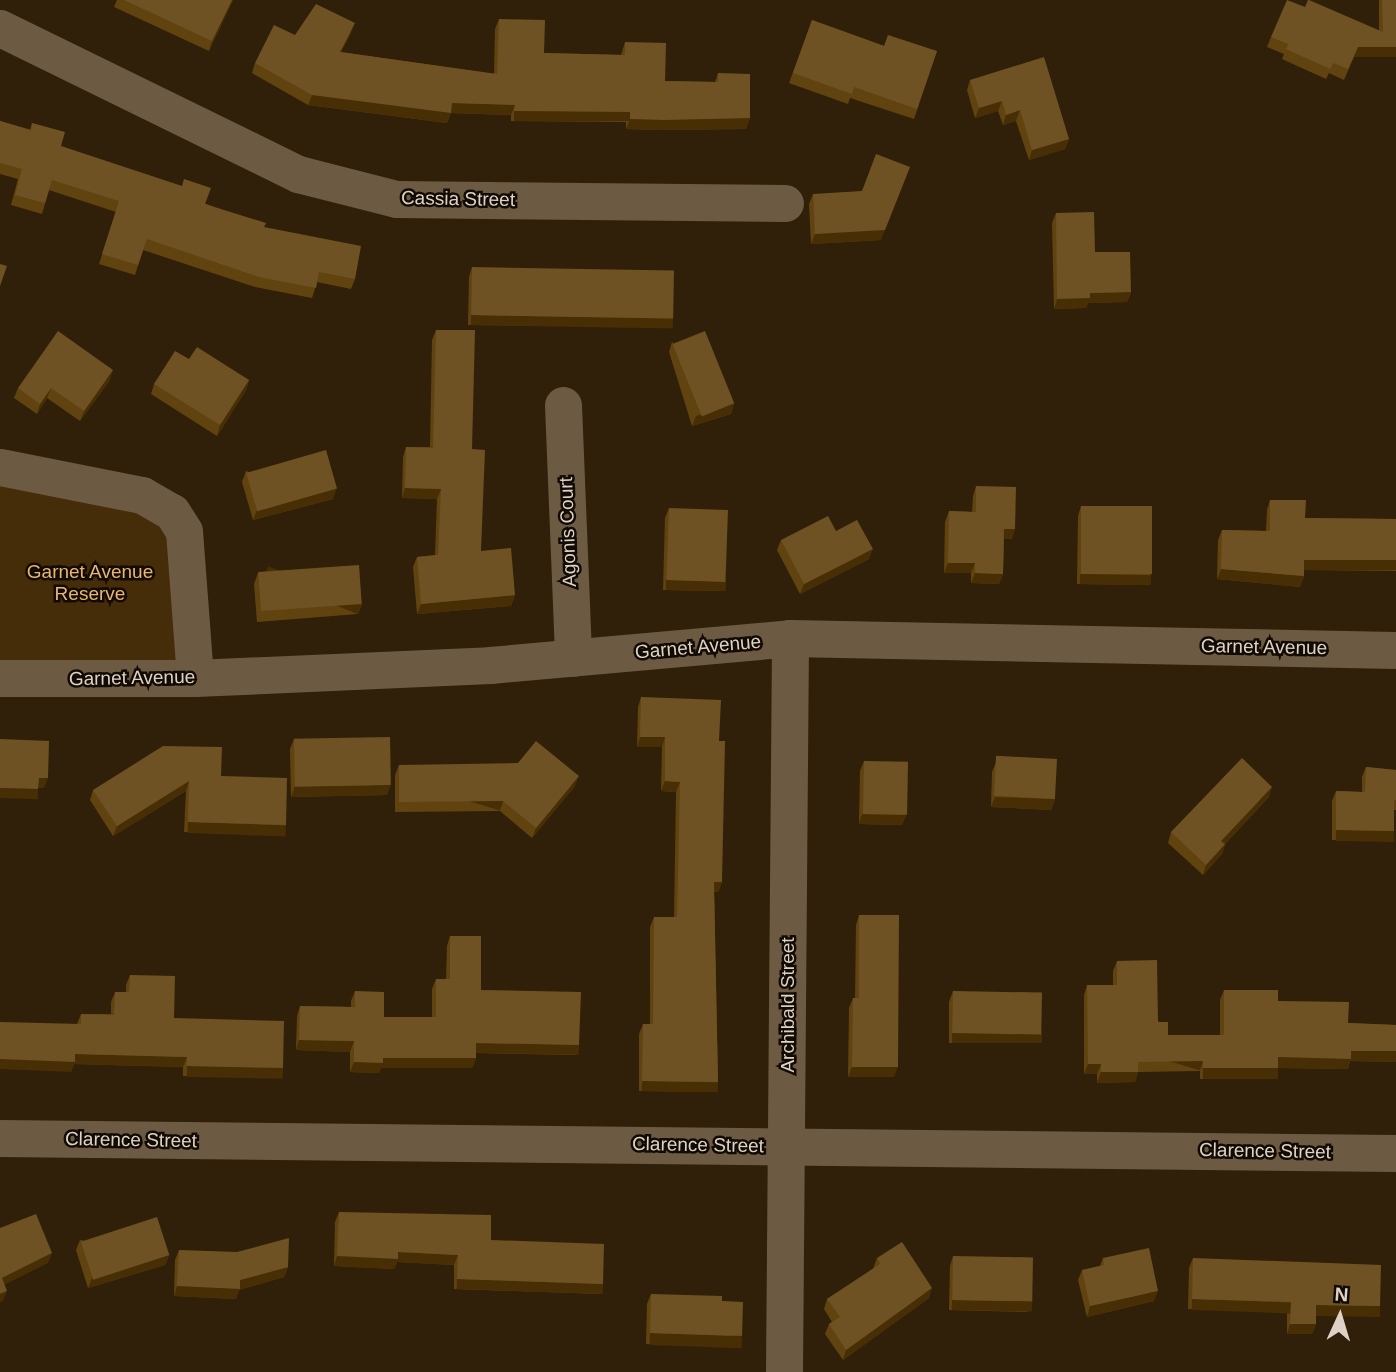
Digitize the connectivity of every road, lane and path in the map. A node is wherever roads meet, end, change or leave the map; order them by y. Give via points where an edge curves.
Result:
1 (0, 28) edge
2 (785, 202) dead end
3 (563, 405) dead end
4 (0, 467) edge
5 (790, 638) junction
6 (1396, 650) edge
7 (573, 658) junction
8 (0, 678) edge
9 (195, 678) junction
10 (0, 1138) edge
11 (787, 1146) junction
12 (1396, 1153) edge
13 (784, 1372) edge

1 - 2 street, Cassia Street via 298,173 396,199
3 - 7 street, Agonis Court
4 - 9 street via 142,495 172,512 184,531
5 - 6 street, Garnet Avenue
5 - 7 street, Garnet Avenue
5 - 11 street, Archibald Street
7 - 9 street, Garnet Avenue
8 - 9 street, Garnet Avenue
10 - 11 street, Clarence Street
11 - 12 street, Clarence Street
11 - 13 street, Archibald Street

